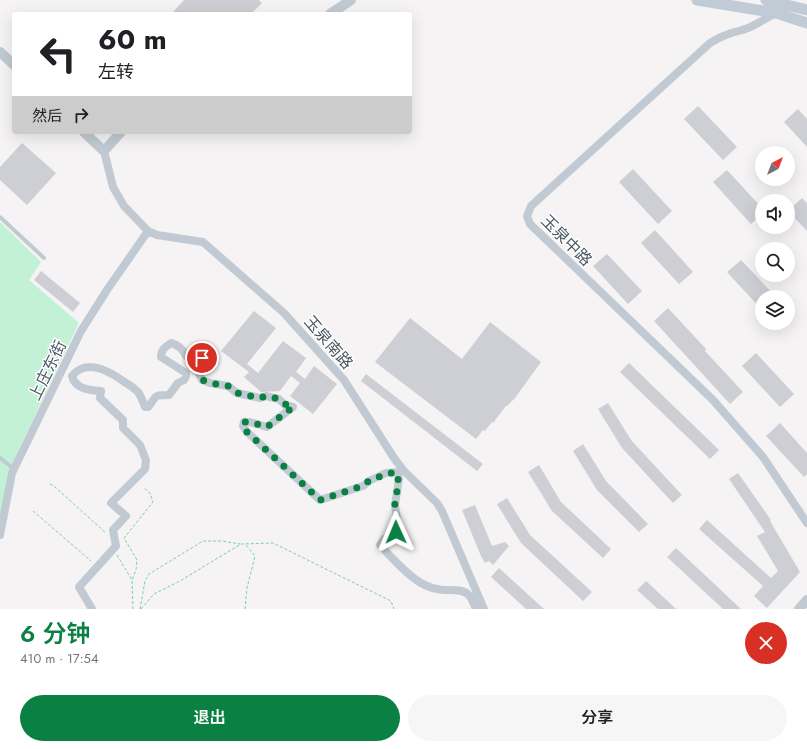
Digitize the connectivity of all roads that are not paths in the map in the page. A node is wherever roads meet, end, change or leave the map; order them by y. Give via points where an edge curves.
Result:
1 (351, 0) edge
2 (697, 0) edge
3 (766, 0) edge
4 (807, 10) edge
5 (333, 12) edge
6 (776, 13) junction
7 (807, 23) edge
8 (0, 52) edge
9 (12, 63) edge
10 (86, 134) edge
11 (119, 134) edge
12 (104, 151) junction
13 (0, 217) edge
14 (148, 231) junction
15 (44, 258) dead end
16 (0, 458) edge
17 (14, 469) junction
18 (807, 523) edge
19 (0, 535) edge
20 (807, 600) edge
21 (92, 609) edge
22 (476, 609) edge
23 (484, 609) edge
24 (799, 609) edge

1 - 5 street
2 - 6 main road
3 - 4 main road
6 - 7 main road
6 - 18 street, 玉泉中路 via 743,30 720,37 710,44 532,206 527,216 530,224 713,400 763,457
8 - 9 street
10 - 12 street
11 - 12 street
12 - 14 street via 113,187 124,206
13 - 15 lane
14 - 17 street, 上庄东街 via 107,290 82,332
14 - 23 street, 玉泉南路 via 203,242 284,313 344,380 401,466 442,511
16 - 17 lane
17 - 19 street, 上庄东街
20 - 24 street
21 - 22 street via 79,587 116,546 113,530 126,516 111,503 145,469 146,460 140,445 123,428 123,420 100,398 101,392 84,389 72,376 74,372 83,368 100,368 131,387 138,393 145,407 148,407 155,396 169,395 186,376 186,373 161,357 163,349 172,343 184,350 186,356 200,354 202,358 199,373 202,380 228,386 237,393 279,399 293,407 267,427 250,422 244,422 243,426 320,500 396,472 399,478 395,505 398,527 394,536 384,539 380,545 422,583 436,589 468,594

